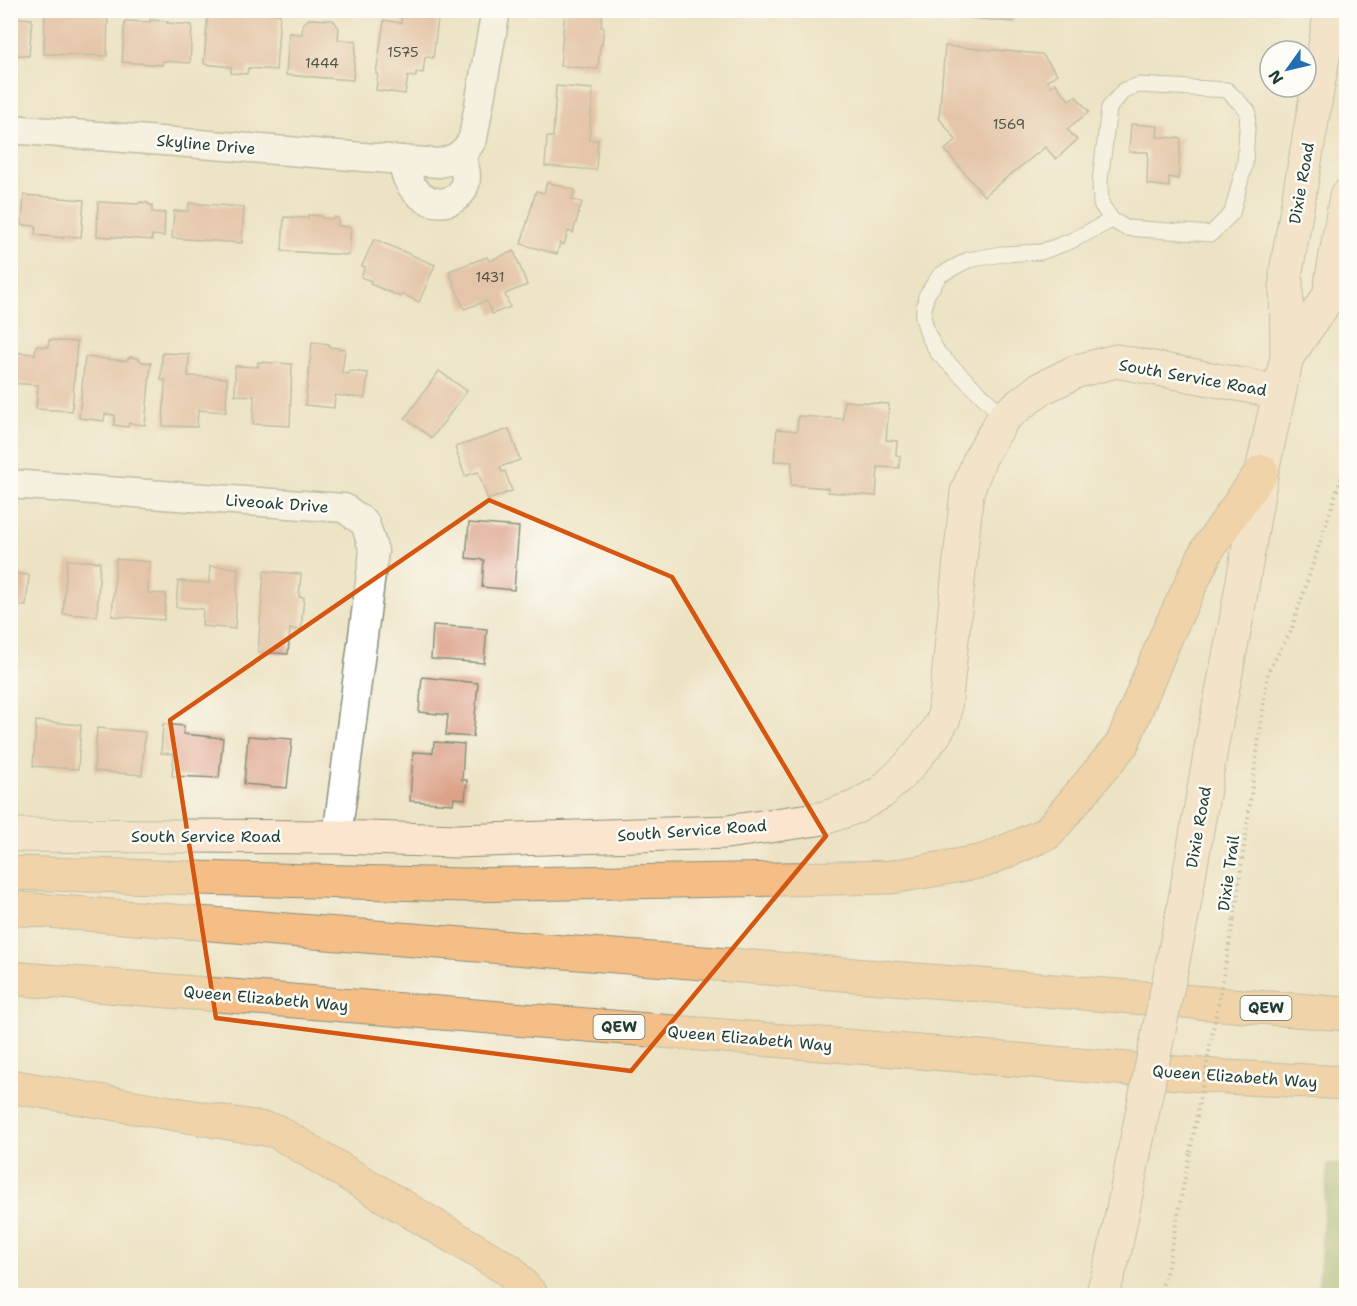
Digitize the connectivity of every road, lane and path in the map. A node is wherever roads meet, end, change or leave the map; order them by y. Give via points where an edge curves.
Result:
1 (496, 10) edge
2 (1331, 10) edge
3 (10, 129) edge
4 (461, 154) junction
5 (402, 160) junction
6 (1347, 196) edge
7 (1112, 220) junction
8 (1287, 357) junction
9 (1279, 392) junction
10 (1004, 417) junction
11 (1347, 463) edge
12 (1262, 471) junction
13 (10, 484) edge
14 (10, 835) edge
15 (337, 837) junction
16 (10, 873) edge
17 (10, 908) edge
18 (10, 978) edge
19 (1347, 1014) edge
20 (1347, 1083) edge
21 (10, 1086) edge
22 (532, 1296) edge
23 (1102, 1296) edge
24 (1159, 1296) edge

1 - 4 street via 474,132
2 - 8 main road, Dixie Road via 1286,272
3 - 5 street, Skyline Drive
4 - 5 street, Skyline Drive via 439,163
4 - 5 street via 466,172 462,191 440,203 425,199 410,184
6 - 8 main road, Dixie Road via 1329,296
7 - 7 lane via 1101,204 1100,181 1109,108 1124,90 1139,85 1227,90 1248,111 1245,163 1232,213 1210,234 1126,228
7 - 10 lane via 1041,252 968,260 940,275 926,296 923,317 938,353
8 - 9 main road, Dixie Road
9 - 10 main road, South Service Road via 1116,361 1077,370 1040,388
9 - 12 main road, Dixie Road
10 - 15 main road, South Service Road via 980,458 967,492 944,718 908,767 882,792 856,807 824,818 727,832 458,841
11 - 24 path, Dixie Trail, bridge via 1292,631 1268,672 1234,919
12 - 16 highway via 1207,550 1122,744 1048,832 984,861 892,877 464,885
12 - 23 main road, Dixie Road, bridge via 1183,911 1114,1254
13 - 15 street, Liveoak Drive via 344,508 365,524 374,551
14 - 15 main road, South Service Road
17 - 19 highway, QEW
18 - 20 highway, Queen Elizabeth Way / QEW via 1227,1077
21 - 22 highway via 276,1131 508,1270

